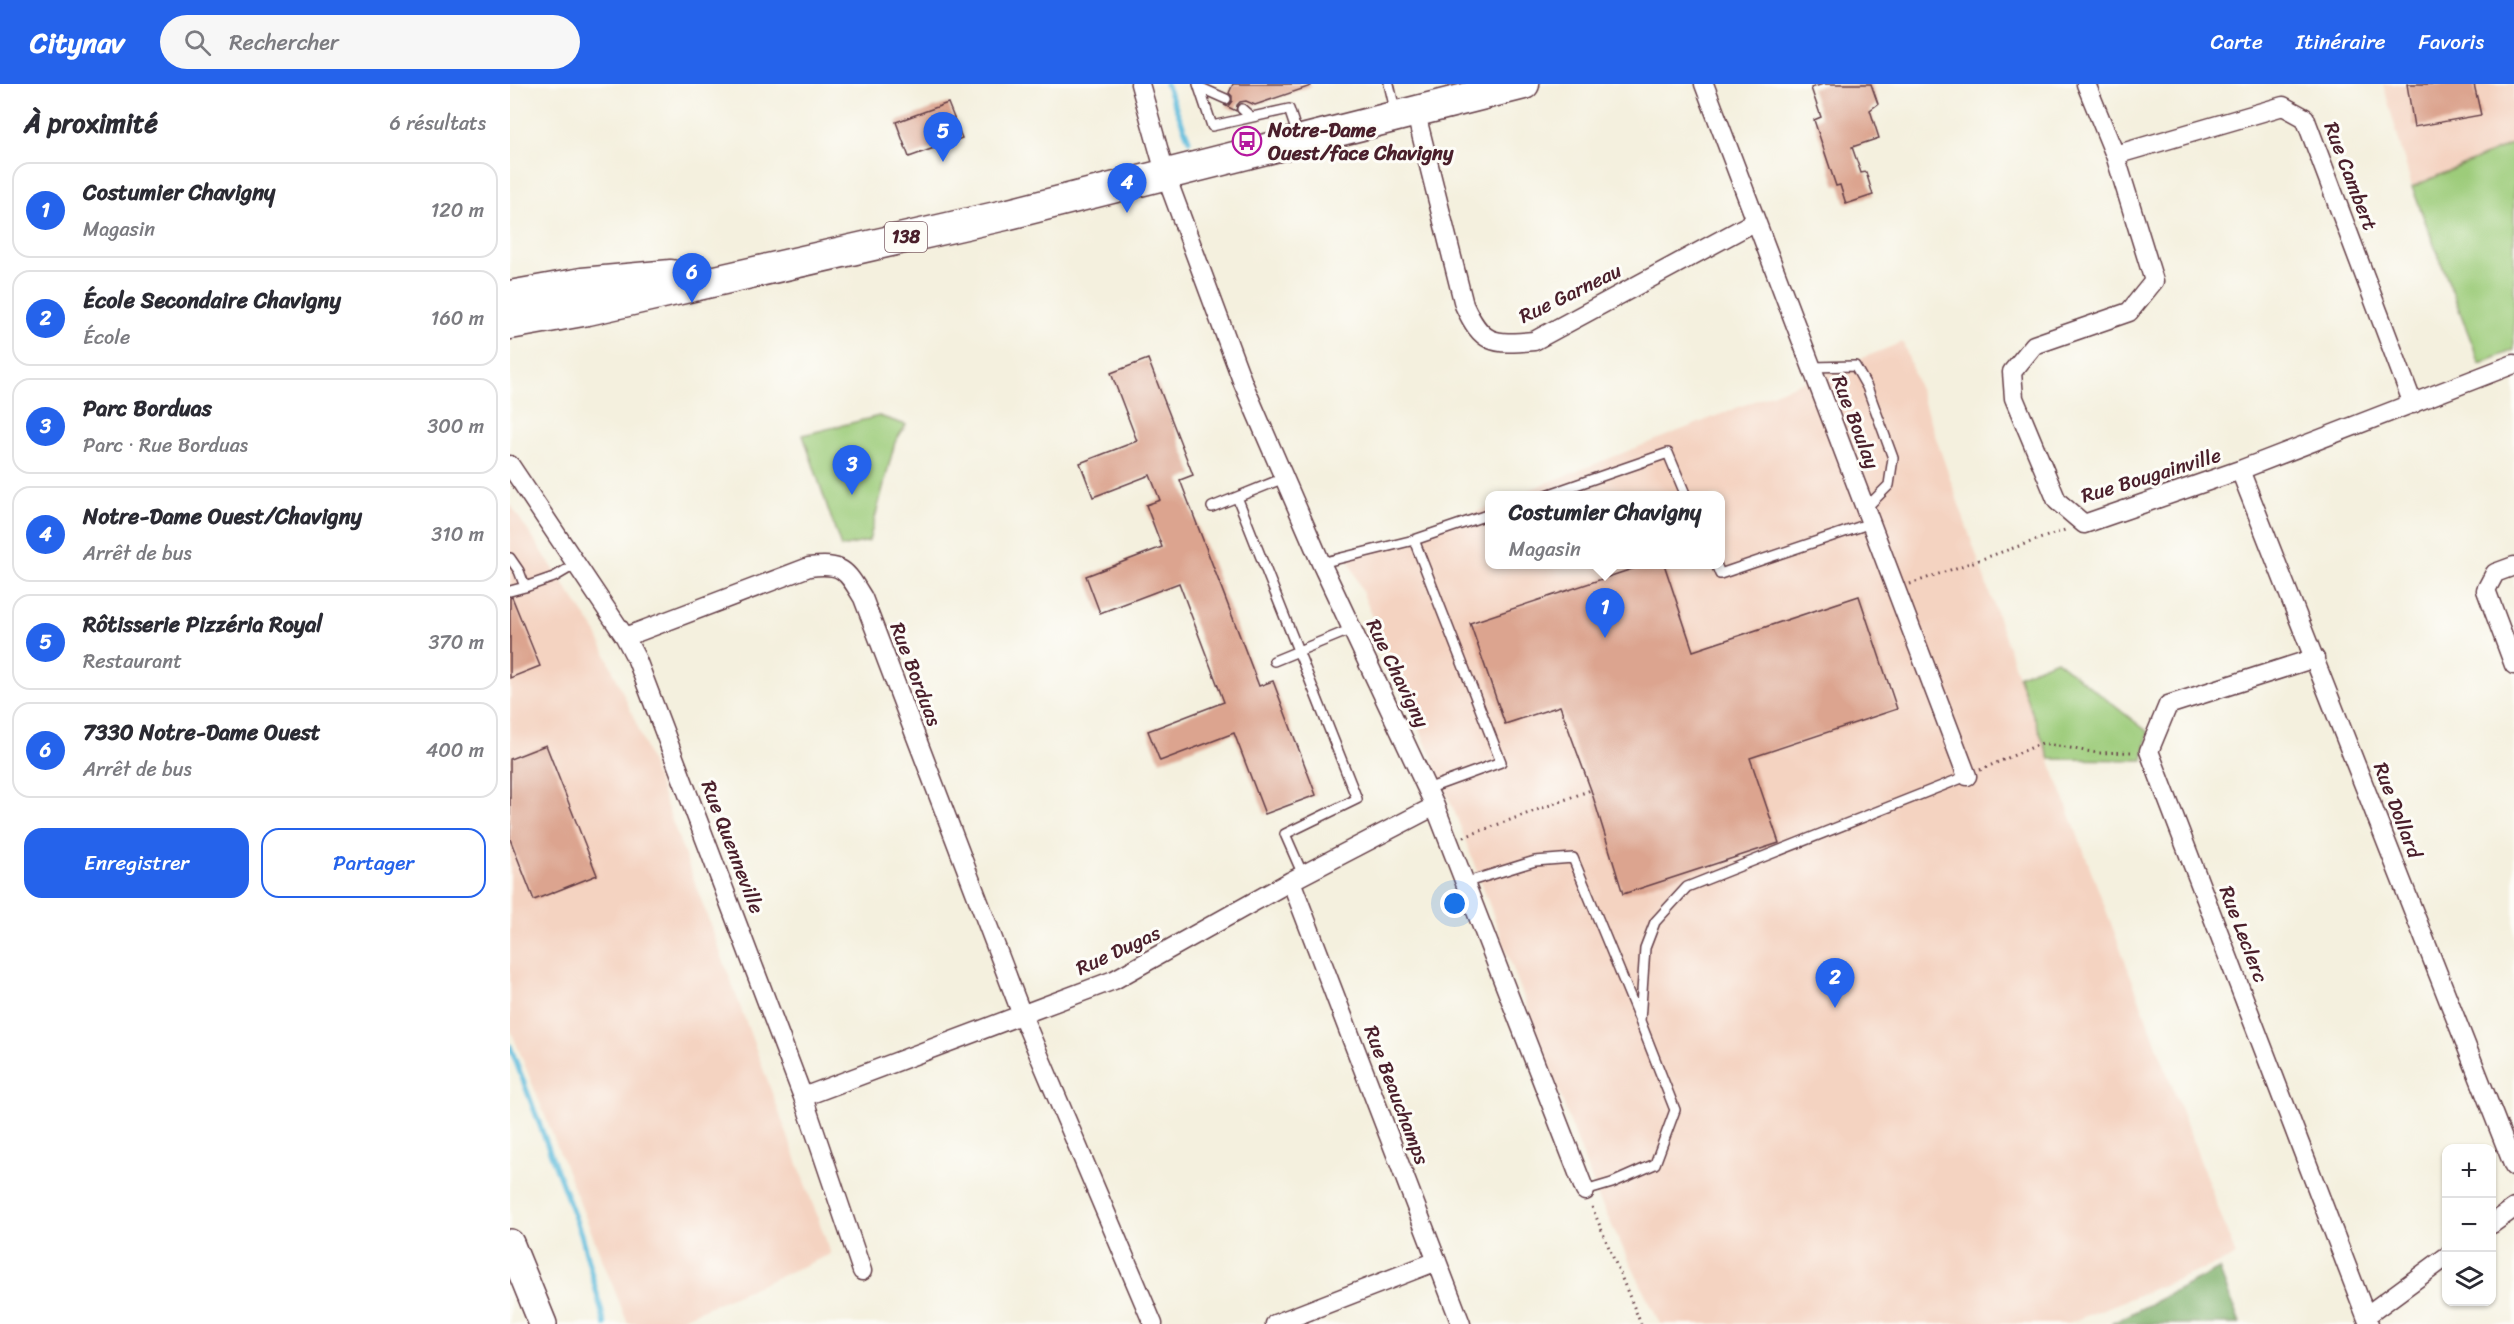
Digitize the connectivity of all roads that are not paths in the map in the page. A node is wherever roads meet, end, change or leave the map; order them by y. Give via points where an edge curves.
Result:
1 (1140, 84) edge
2 (1389, 84) edge
3 (1524, 84) edge
4 (1704, 84) edge
5 (2086, 84) edge
6 (1198, 85) edge
7 (1474, 90) edge
8 (1226, 99) dead end
9 (1242, 109) dead end
10 (1406, 113) junction
11 (1251, 117) junction
12 (1300, 141) junction
13 (2115, 155) junction
14 (1166, 176) junction
15 (1756, 221) junction
16 (782, 265) junction
17 (510, 296) edge
18 (510, 324) edge
19 (2514, 364) edge
20 (1812, 368) junction
21 (2414, 404) junction
22 (510, 465) edge
23 (2240, 470) junction
24 (1284, 478) junction
25 (1556, 491) edge
26 (1684, 491) edge
27 (1237, 497) junction
28 (1212, 507) dead end
29 (1485, 516) edge
30 (1868, 516) junction
31 (1414, 540) junction
32 (510, 558) edge
33 (1321, 563) junction
34 (576, 564) junction
35 (2514, 566) edge
36 (1718, 569) edge
37 (525, 587) junction
38 (510, 591) edge
39 (1352, 629) junction
40 (625, 637) junction
41 (1298, 651) junction
42 (2314, 658) junction
43 (1274, 661) dead end
44 (2514, 665) edge
45 (1967, 776) joint
46 (1427, 789) junction
47 (1435, 806) junction
48 (1297, 878) junction
49 (1463, 883) junction
50 (1022, 1015) junction
51 (1640, 1021) junction
52 (803, 1097) junction
53 (2514, 1167) edge
54 (1585, 1191) joint
55 (2514, 1208) edge
56 (2496, 1221) edge
57 (510, 1243) edge
58 (2442, 1260) edge
59 (1437, 1261) junction
60 (862, 1271) dead end
61 (2367, 1320) edge
62 (543, 1324) edge
63 (1152, 1324) edge
64 (1275, 1324) edge
65 (1461, 1324) edge

1 - 14 street, Rue Chavigny
2 - 10 lane
3 - 7 main road, 138
4 - 15 street, Rue Boulay
5 - 13 street, Rue Bougainville
6 - 8 lane
6 - 11 lane via 1212,126
7 - 10 main road, 138
9 - 11 lane
10 - 12 main road, 138
10 - 15 street, Rue Garneau via 1464,305 1476,330 1502,344 1533,341
11 - 12 lane via 1289,109
12 - 14 main road, 138
13 - 21 street, Rue Cambert via 2283,106 2305,118
13 - 23 street, Rue Bougainville via 2154,281 2129,312 2034,345 2012,372 2014,398 2057,501 2084,524
14 - 16 main road, 138
14 - 24 street, Rue Chavigny via 1243,383
15 - 20 street, Rue Boulay
16 - 17 main road, 138 via 582,283
16 - 18 main road, 138
19 - 21 street, Rue Bougainville
20 - 30 street, Rue Boulay
20 - 30 lane via 1855,366 1867,387 1893,458 1889,485
21 - 23 street, Rue Bougainville
22 - 34 street, Rue Quenneville
23 - 42 street, Rue Dollard
24 - 27 lane
24 - 33 street, Rue Chavigny
25 - 26 lane via 1668,453
27 - 28 lane
27 - 41 lane
29 - 31 lane
30 - 36 lane via 1720,573
30 - 45 street, Rue Boulay
31 - 33 lane
31 - 46 lane via 1501,762
32 - 37 lane
33 - 39 street, Rue Chavigny
34 - 37 lane
34 - 40 street, Rue Quenneville
35 - 44 street via 2495,573 2486,590
37 - 38 lane
39 - 41 lane
39 - 46 street, Rue Chavigny
40 - 50 street, Rue Borduas via 809,567 829,565 847,573 863,598
40 - 52 street, Rue Quenneville via 647,683
41 - 43 lane
41 - 48 lane via 1357,800 1285,834
42 - 53 street, Rue Dollard
42 - 61 street, Rue Leclerc via 2168,705 2149,751
45 - 51 lane via 1687,887 1655,922 1645,948
46 - 47 street, Rue Chavigny
47 - 48 street, Rue Dugas
47 - 49 street, Rue Chavigny
48 - 50 street, Rue Dugas via 1114,980
48 - 59 street, Rue Beauchamps
49 - 51 lane via 1535,861 1573,858
49 - 54 street, Rue Chavigny
50 - 52 street, Rue Dugas
50 - 63 street, Rue Borduas
51 - 54 lane via 1675,1110 1655,1164
52 - 60 street, Rue Quenneville
55 - 56 street
57 - 62 street
58 - 61 street
59 - 64 street
59 - 65 street, Rue Beauchamps

